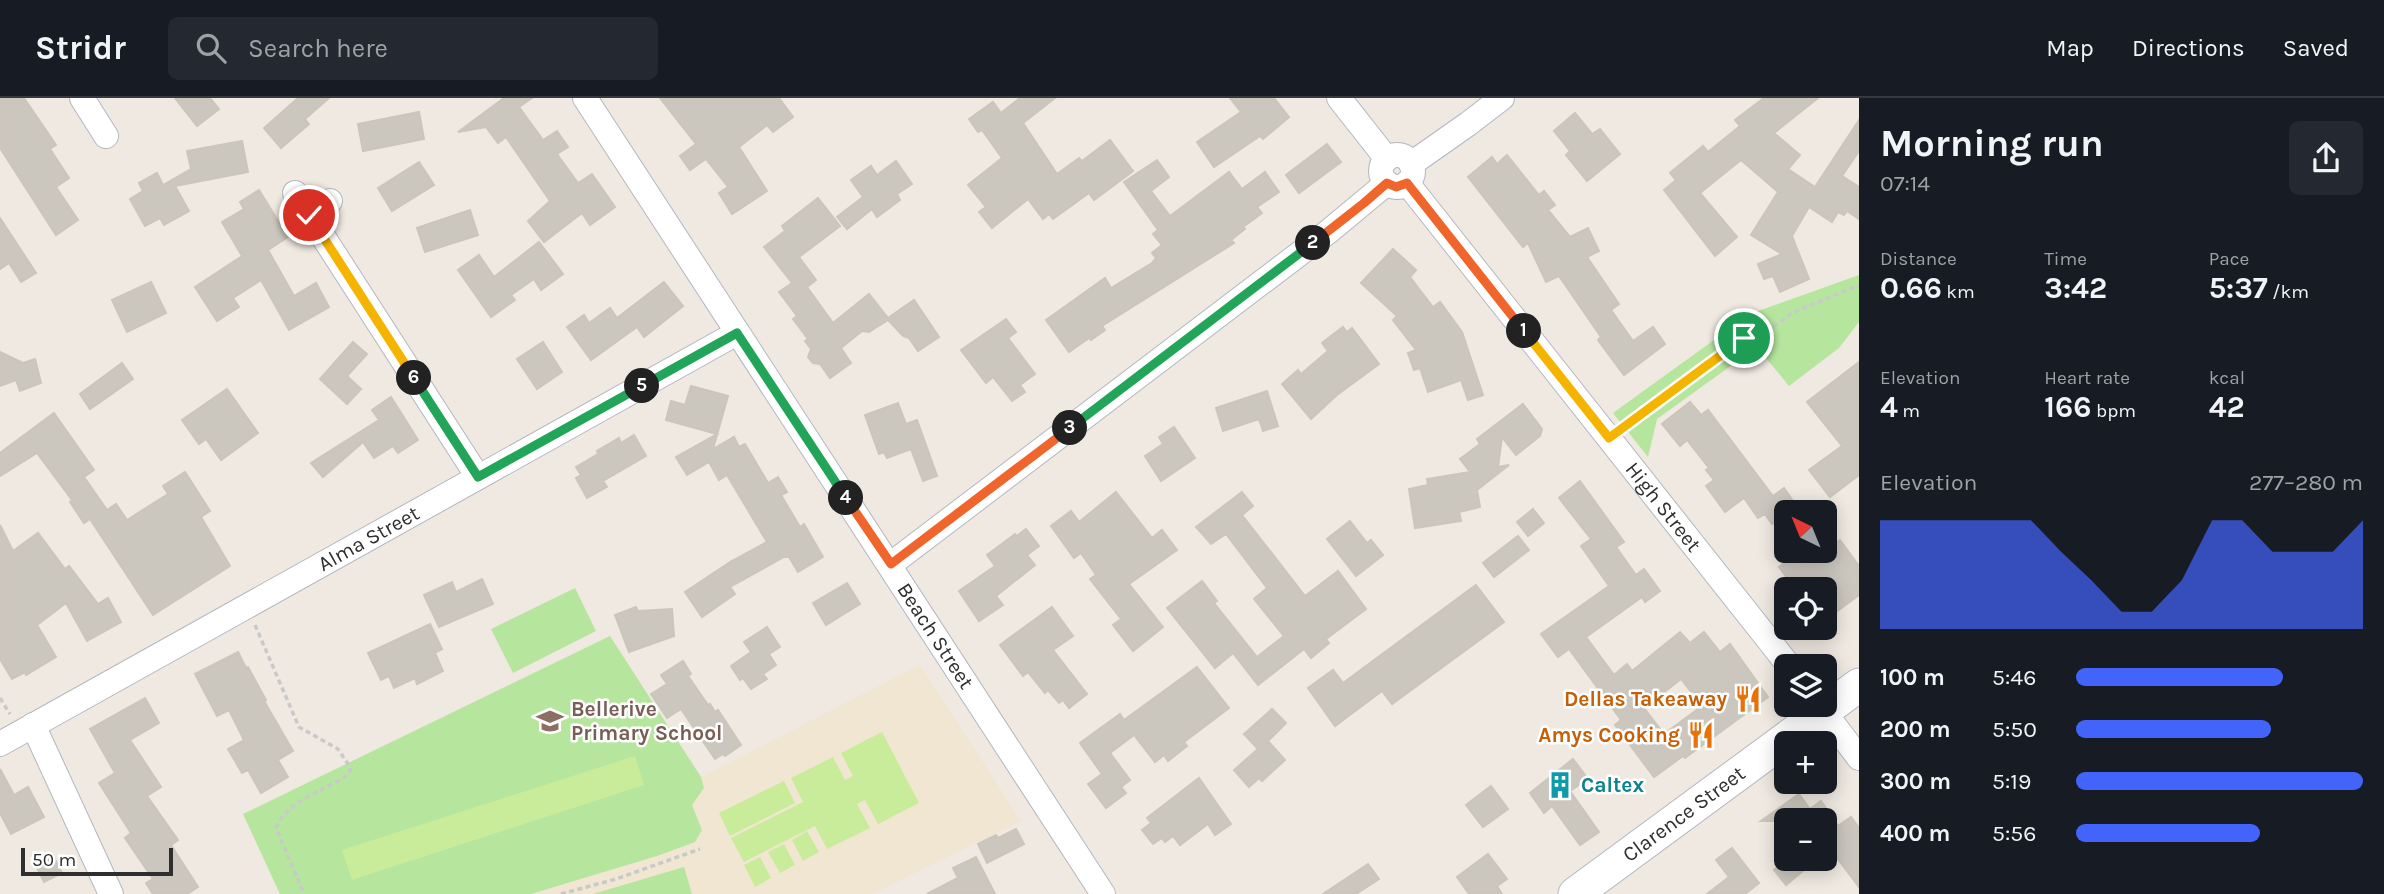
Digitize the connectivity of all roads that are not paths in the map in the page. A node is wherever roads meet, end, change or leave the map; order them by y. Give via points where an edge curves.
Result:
1 (82, 98) edge
2 (585, 98) edge
3 (1339, 98) edge
4 (1502, 98) edge
5 (106, 136) dead end
6 (1398, 172) junction
7 (295, 193) dead end
8 (330, 201) dead end
9 (309, 215) junction
10 (737, 333) junction
11 (478, 477) junction
12 (891, 564) junction
13 (1780, 654) edge
14 (1859, 685) edge
15 (1837, 698) edge
16 (1809, 717) edge
17 (1828, 717) edge
18 (33, 725) junction
19 (0, 744) edge
20 (1859, 758) edge
21 (111, 894) edge
22 (1103, 894) edge
23 (1575, 894) edge

1 - 5 street
2 - 10 street, Beach Street
3 - 6 street, High Street
4 - 6 street
6 - 12 street via 1328,232
6 - 13 street, High Street
7 - 9 street
8 - 9 street
9 - 11 street
10 - 11 street, Alma Street
10 - 12 street, Beach Street
11 - 18 street, Alma Street
12 - 22 street, Beach Street
14 - 15 main road, Clarence Street
16 - 23 main road, Clarence Street
17 - 20 street
18 - 19 street, Alma Street
18 - 21 street

